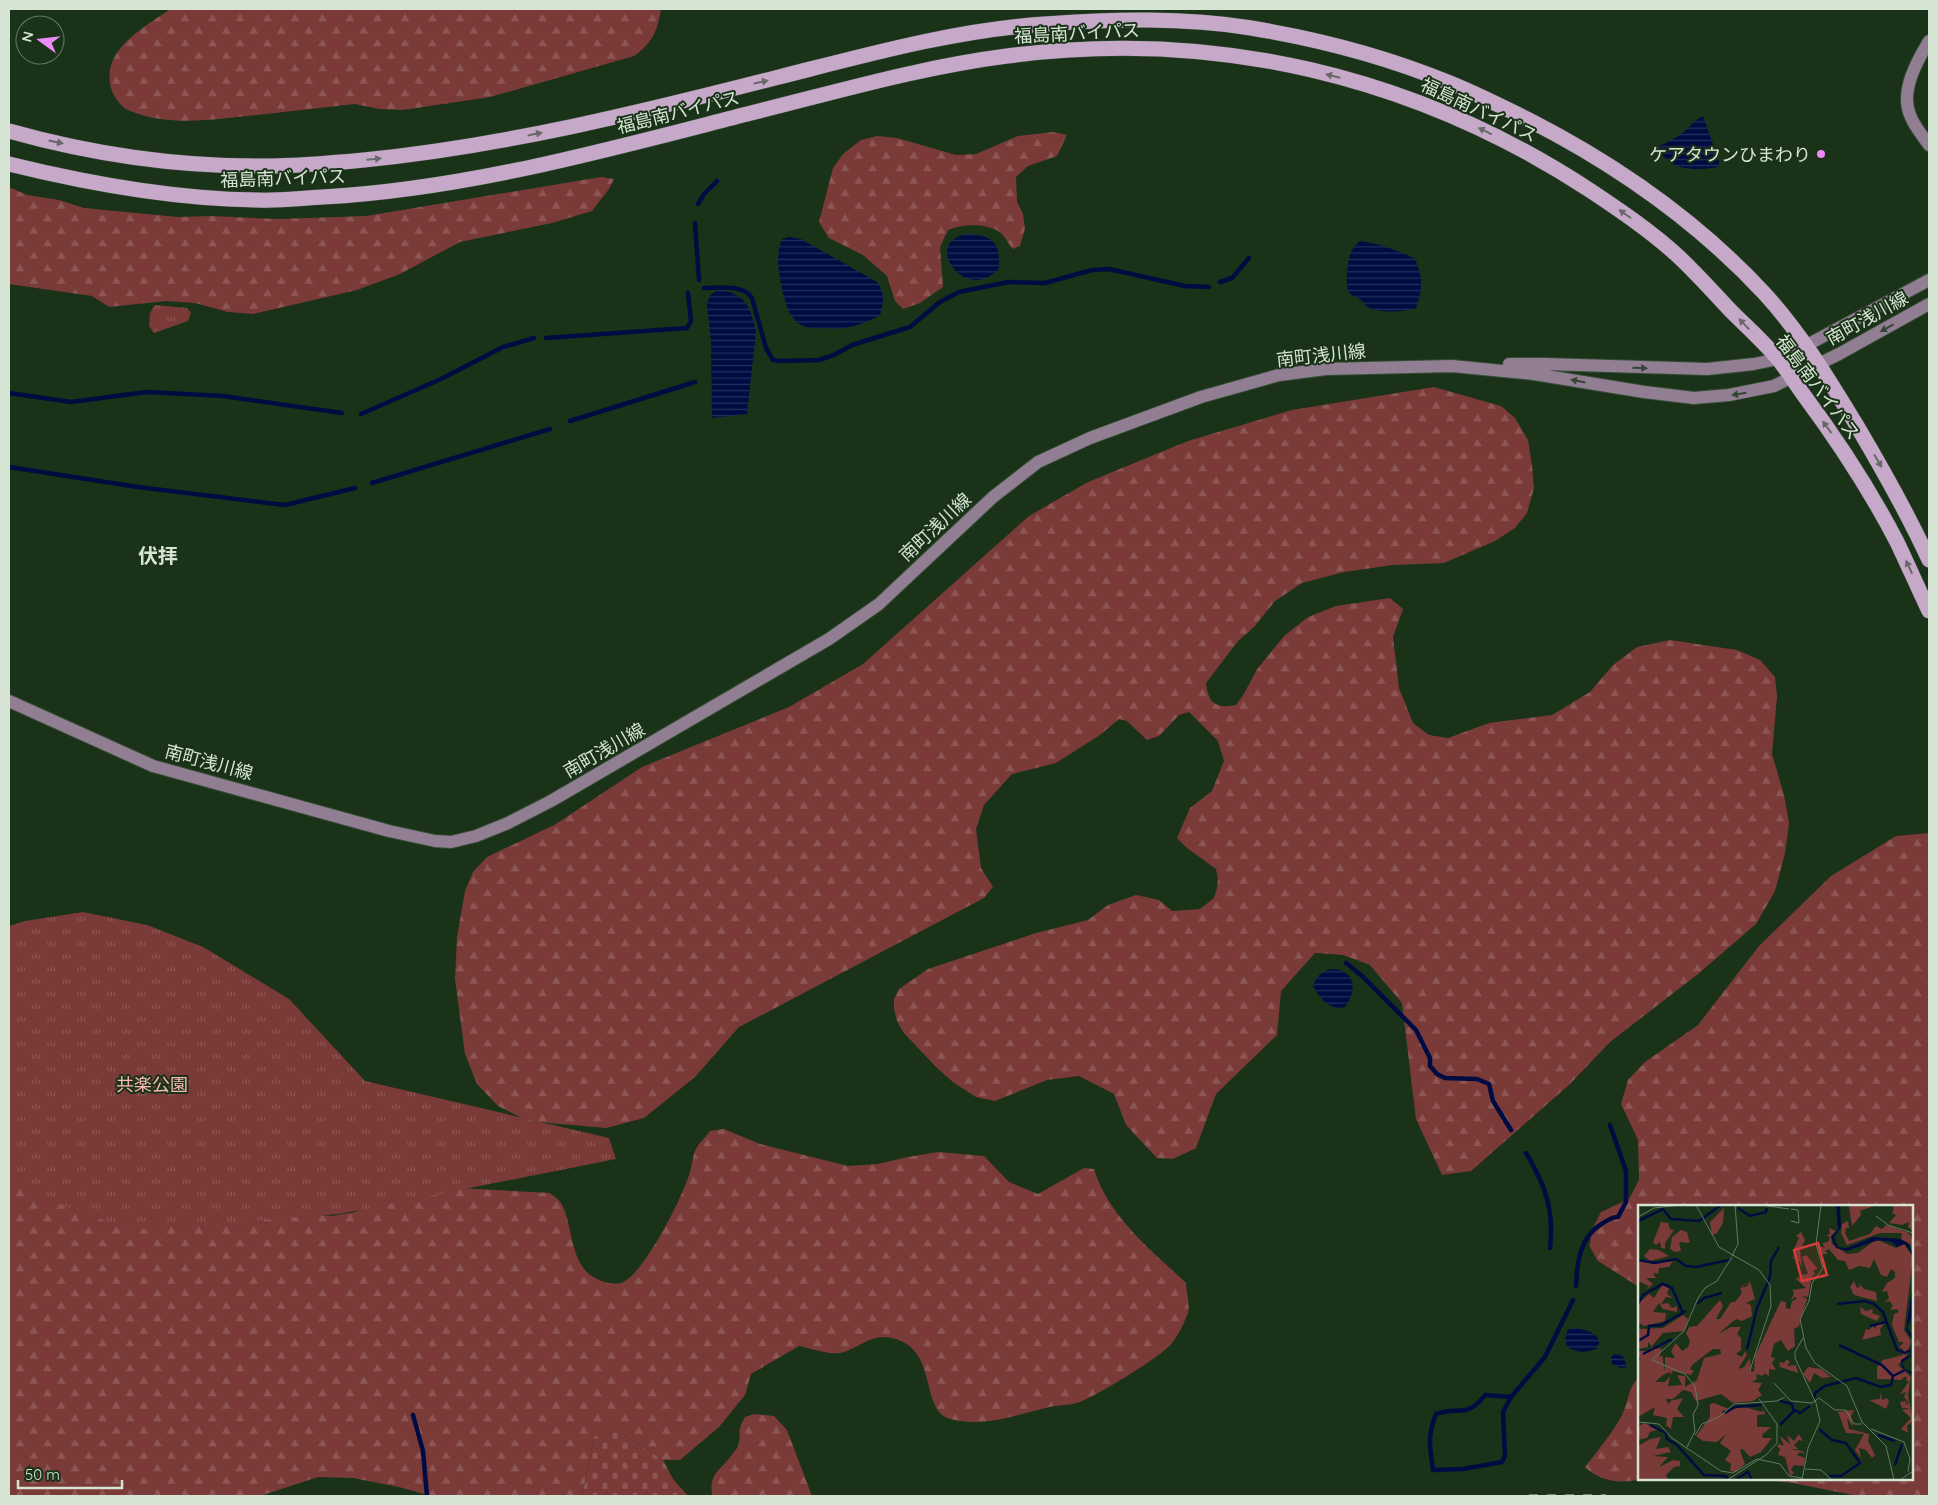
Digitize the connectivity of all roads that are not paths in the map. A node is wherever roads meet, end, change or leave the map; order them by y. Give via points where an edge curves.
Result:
1 (1929, 41) edge
2 (9, 131) edge
3 (1929, 145) edge
4 (9, 164) edge
5 (1929, 280) edge
6 (1929, 304) edge
7 (1807, 345) junction
8 (1778, 359) junction
9 (1819, 364) junction
10 (1452, 366) junction
11 (1791, 378) junction
12 (1929, 560) edge
13 (1929, 611) edge
14 (9, 701) edge

1 - 3 street via 1912,73 1907,95 1915,127
2 -> 7 highway, 福島南バイパス via 139,158 208,165 270,167 338,162 421,154 567,128 828,64 967,34 1039,24 1103,21 1172,21 1246,27 1317,41 1448,82 1591,154 1674,212 1724,252 1766,295
8 -> 4 highway, 福島南バイパス via 1678,256 1629,216 1527,152 1447,114 1381,89 1234,55 1151,48 1008,56 852,87 491,176 354,195 263,201 208,199 121,189
5 - 7 street, 南町浅川線
6 -> 9 street, 南町浅川線
7 - 8 street, 南町浅川線
7 - 9 highway, 福島南バイパス
10 -> 8 street, 南町浅川線 via 1545,364 1707,369
8 - 11 highway, 福島南バイパス
9 - 11 street, 南町浅川線
9 -> 12 highway, 福島南バイパス via 1890,483
11 -> 10 street, 南町浅川線 via 1751,392 1694,398 1534,374
10 - 14 street, 南町浅川線 via 1326,368 1279,375 1201,397 1090,438 1038,462 993,497 879,604 829,639 552,801 476,836 451,842 389,831 153,766
13 -> 11 highway, 福島南バイパス via 1869,492 1838,441

